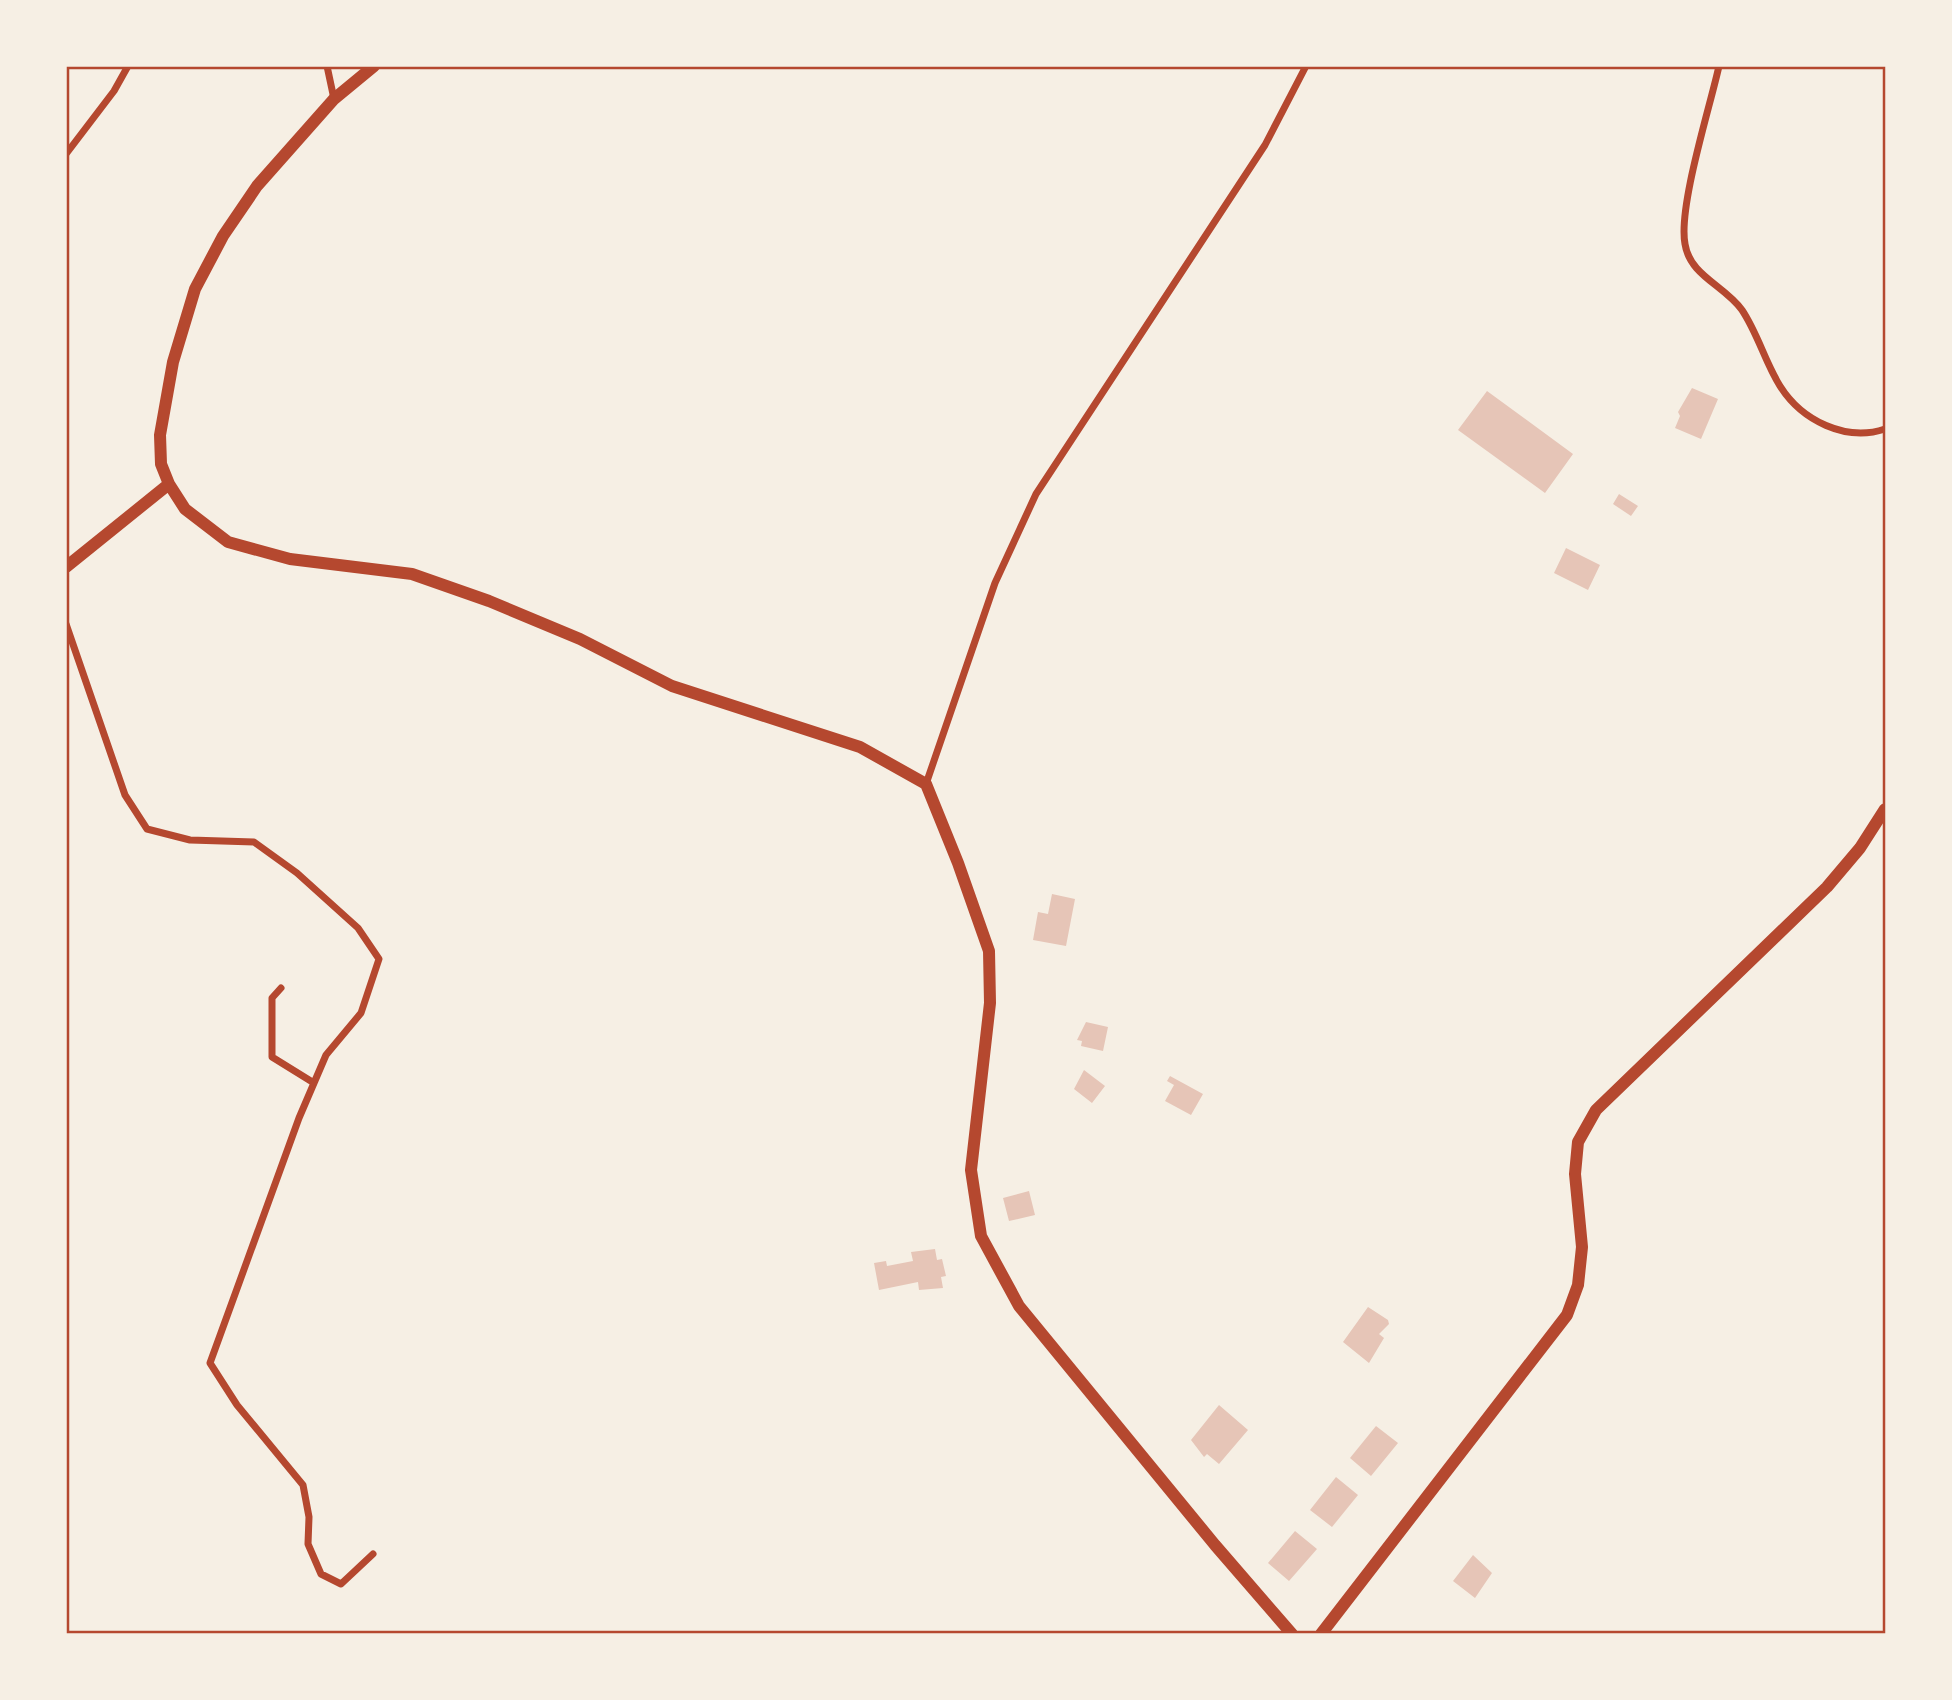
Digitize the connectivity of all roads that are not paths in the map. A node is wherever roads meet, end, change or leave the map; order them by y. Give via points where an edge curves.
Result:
1 (128, 66) edge
2 (327, 66) edge
3 (374, 66) edge
4 (1306, 66) edge
5 (1719, 66) edge
6 (334, 99) junction
7 (66, 154) edge
8 (1885, 429) edge
9 (169, 485) junction
10 (68, 562) edge
11 (66, 624) edge
12 (926, 784) junction
13 (1885, 809) edge
14 (281, 988) dead end
15 (314, 1083) junction
16 (373, 1554) dead end
17 (1292, 1633) edge
18 (1321, 1633) edge

1 - 7 street
2 - 6 street
3 - 6 street
4 - 12 street via 1265,145 1036,494 995,583
5 - 8 street via 1685,214 1684,242 1691,265 1740,307 1781,387 1807,416 1853,433
6 - 9 street via 257,186 222,236 195,289 173,362 160,435 160,464
9 - 10 street
9 - 12 street via 185,509 228,542 289,559 412,574 580,639 671,686 860,747
11 - 15 street via 125,794 147,829 190,839 254,842 297,873 358,928 379,959 360,1013 326,1055
12 - 17 street via 989,951 990,1003 971,1170 981,1236 1019,1306
13 - 18 street via 1827,887 1596,1110 1578,1142 1575,1174 1582,1247 1578,1285 1567,1315
14 - 15 street via 272,998 272,1057
15 - 16 street via 210,1363 237,1405 303,1485 308,1544 321,1574 341,1584

